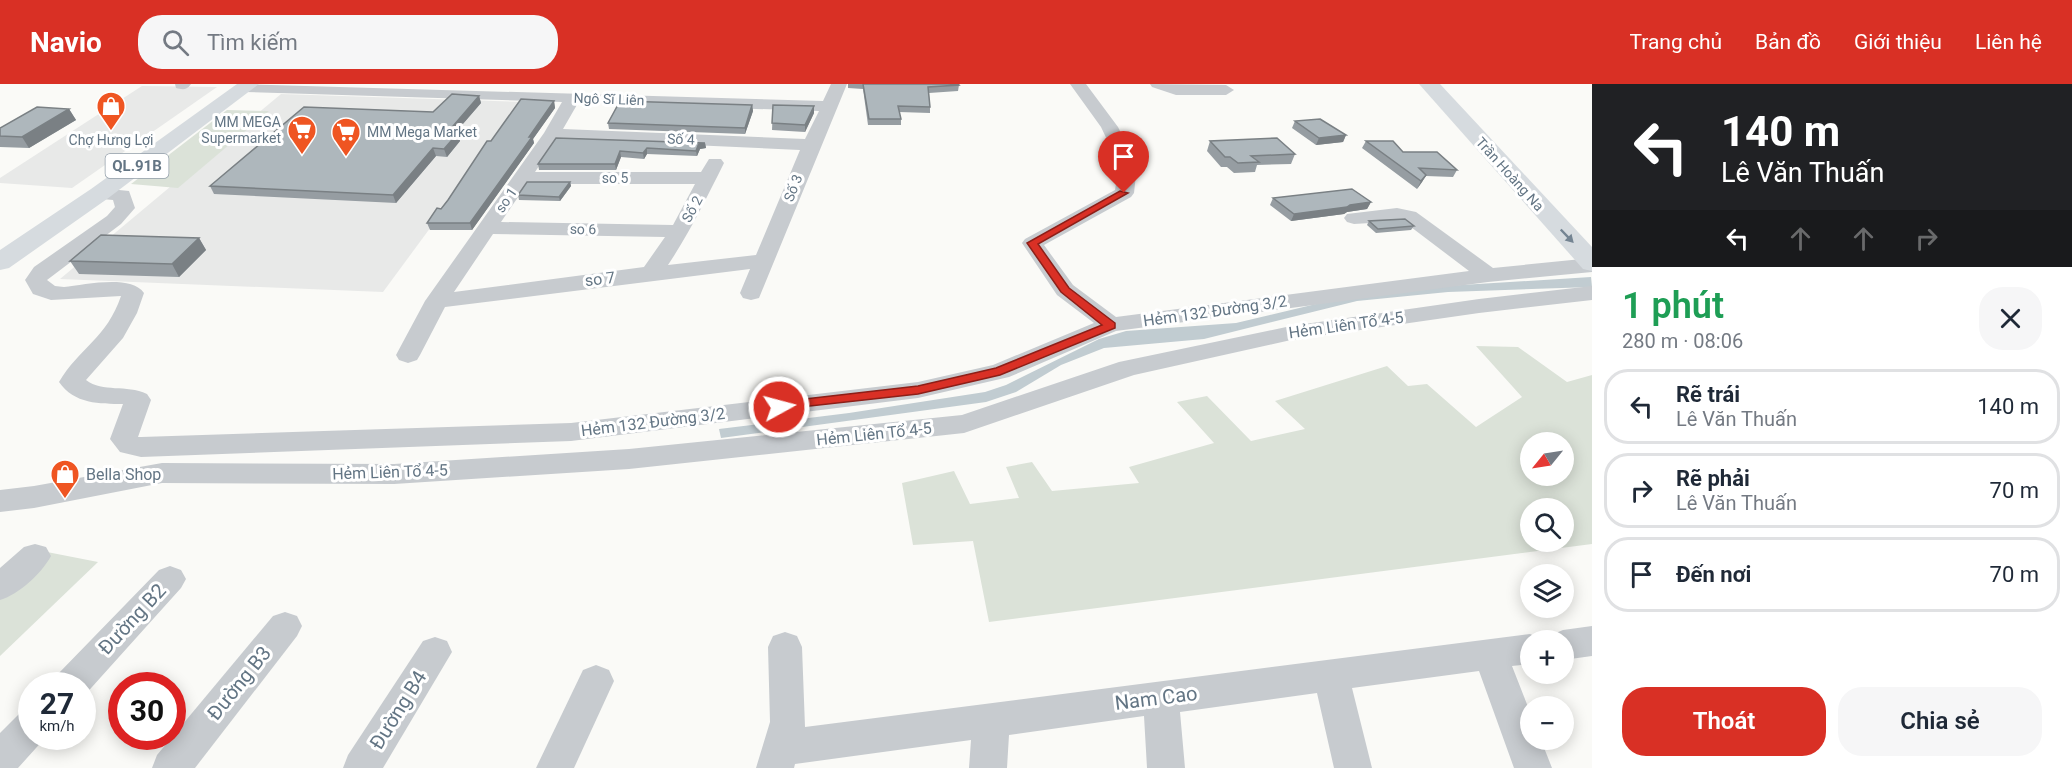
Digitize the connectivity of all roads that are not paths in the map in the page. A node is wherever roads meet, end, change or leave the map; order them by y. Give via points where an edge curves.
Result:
1 (839, 84) edge
2 (1158, 84) edge
3 (1429, 84) edge
4 (1441, 84) edge
5 (237, 85) edge
6 (1085, 85) edge
7 (1226, 90) dead end
8 (573, 98) junction
9 (829, 106) junction
10 (552, 134) junction
11 (723, 140) junction
12 (811, 145) junction
13 (521, 178) junction
14 (709, 178) junction
15 (99, 194) junction
16 (1354, 218) dead end
17 (487, 228) junction
18 (680, 231) junction
19 (1592, 237) edge
20 (12, 244) edge
21 (764, 261) junction
22 (0, 262) edge
23 (1592, 264) edge
24 (651, 273) junction
25 (1488, 275) junction
26 (751, 293) dead end
27 (1592, 293) edge
28 (436, 301) junction
29 (1111, 325) junction
30 (408, 355) dead end
31 (0, 501) edge
32 (35, 556) dead end
33 (170, 579) dead end
34 (0, 587) edge
35 (285, 626) dead end
36 (1592, 641) edge
37 (1574, 643) edge
38 (785, 647) dead end
39 (1520, 650) edge
40 (435, 652) dead end
41 (1490, 654) junction
42 (83, 672) edge
43 (1331, 675) junction
44 (596, 681) dead end
45 (1161, 698) junction
46 (991, 720) junction
47 (18, 741) edge
48 (778, 758) edge
49 (0, 760) edge
50 (171, 768) edge
51 (362, 768) edge
52 (555, 768) edge
53 (988, 768) edge
54 (1166, 768) edge
55 (1353, 768) edge
56 (1533, 768) edge

1 - 9 street, Số 3
2 - 7 street via 1176,90
3 -> 23 main road, Trần Hoàng Na
4 - 19 main road, Trần Hoàng Na
5 - 8 street, Ngô Sĩ Liên
5 - 15 main road, QL.91B
5 - 20 main road, QL.91B
6 - 29 street via 1128,165 1124,193 1032,243 1065,290
8 - 9 street, Ngô Sĩ Liên
8 - 10 street, so 1
9 - 12 street, Số 3
10 - 11 street, Số 4
10 - 13 street, so 1
11 - 12 street, Số 4
11 - 14 street, Số 2
12 - 21 street, Số 3
13 - 14 street, so 5
13 - 17 street, so 1
14 - 18 street, Số 2
15 - 20 main road, QL.91B
15 - 29 street, Hẻm 132 Đường 3/2 via 122,195 125,208 36,280 44,292 60,294 106,288 133,293 107,343 72,382 98,397 138,400 124,439 130,446 571,432 918,390 1000,371
16 - 25 street via 1409,216
17 - 18 street, so 6
17 - 28 street, so 1
18 - 24 street, Số 2
20 - 22 main road, QL.91B
21 - 24 street, so 7
21 - 26 street, Số 3
23 - 25 street, Hẻm 132 Đường 3/2
24 - 28 street, so 7
25 - 29 street, Hẻm 132 Đường 3/2
27 - 31 street, Hẻm Liên Tổ 4-5 via 1291,333 1128,368 964,424 629,459 429,472 162,473
28 - 30 street, so 1
32 - 34 street
33 - 42 street, Đường B2
35 - 50 street, Đường B3
36 - 37 street
38 - 48 street via 788,722
39 - 41 street, Nam Cao
40 - 51 street, Đường B4
41 - 43 street, Nam Cao
41 - 56 street
43 - 45 street, Nam Cao
43 - 55 street
44 - 52 street
45 - 46 street, Nam Cao
45 - 54 street
46 - 48 street, Nam Cao
46 - 53 street
47 - 49 street

